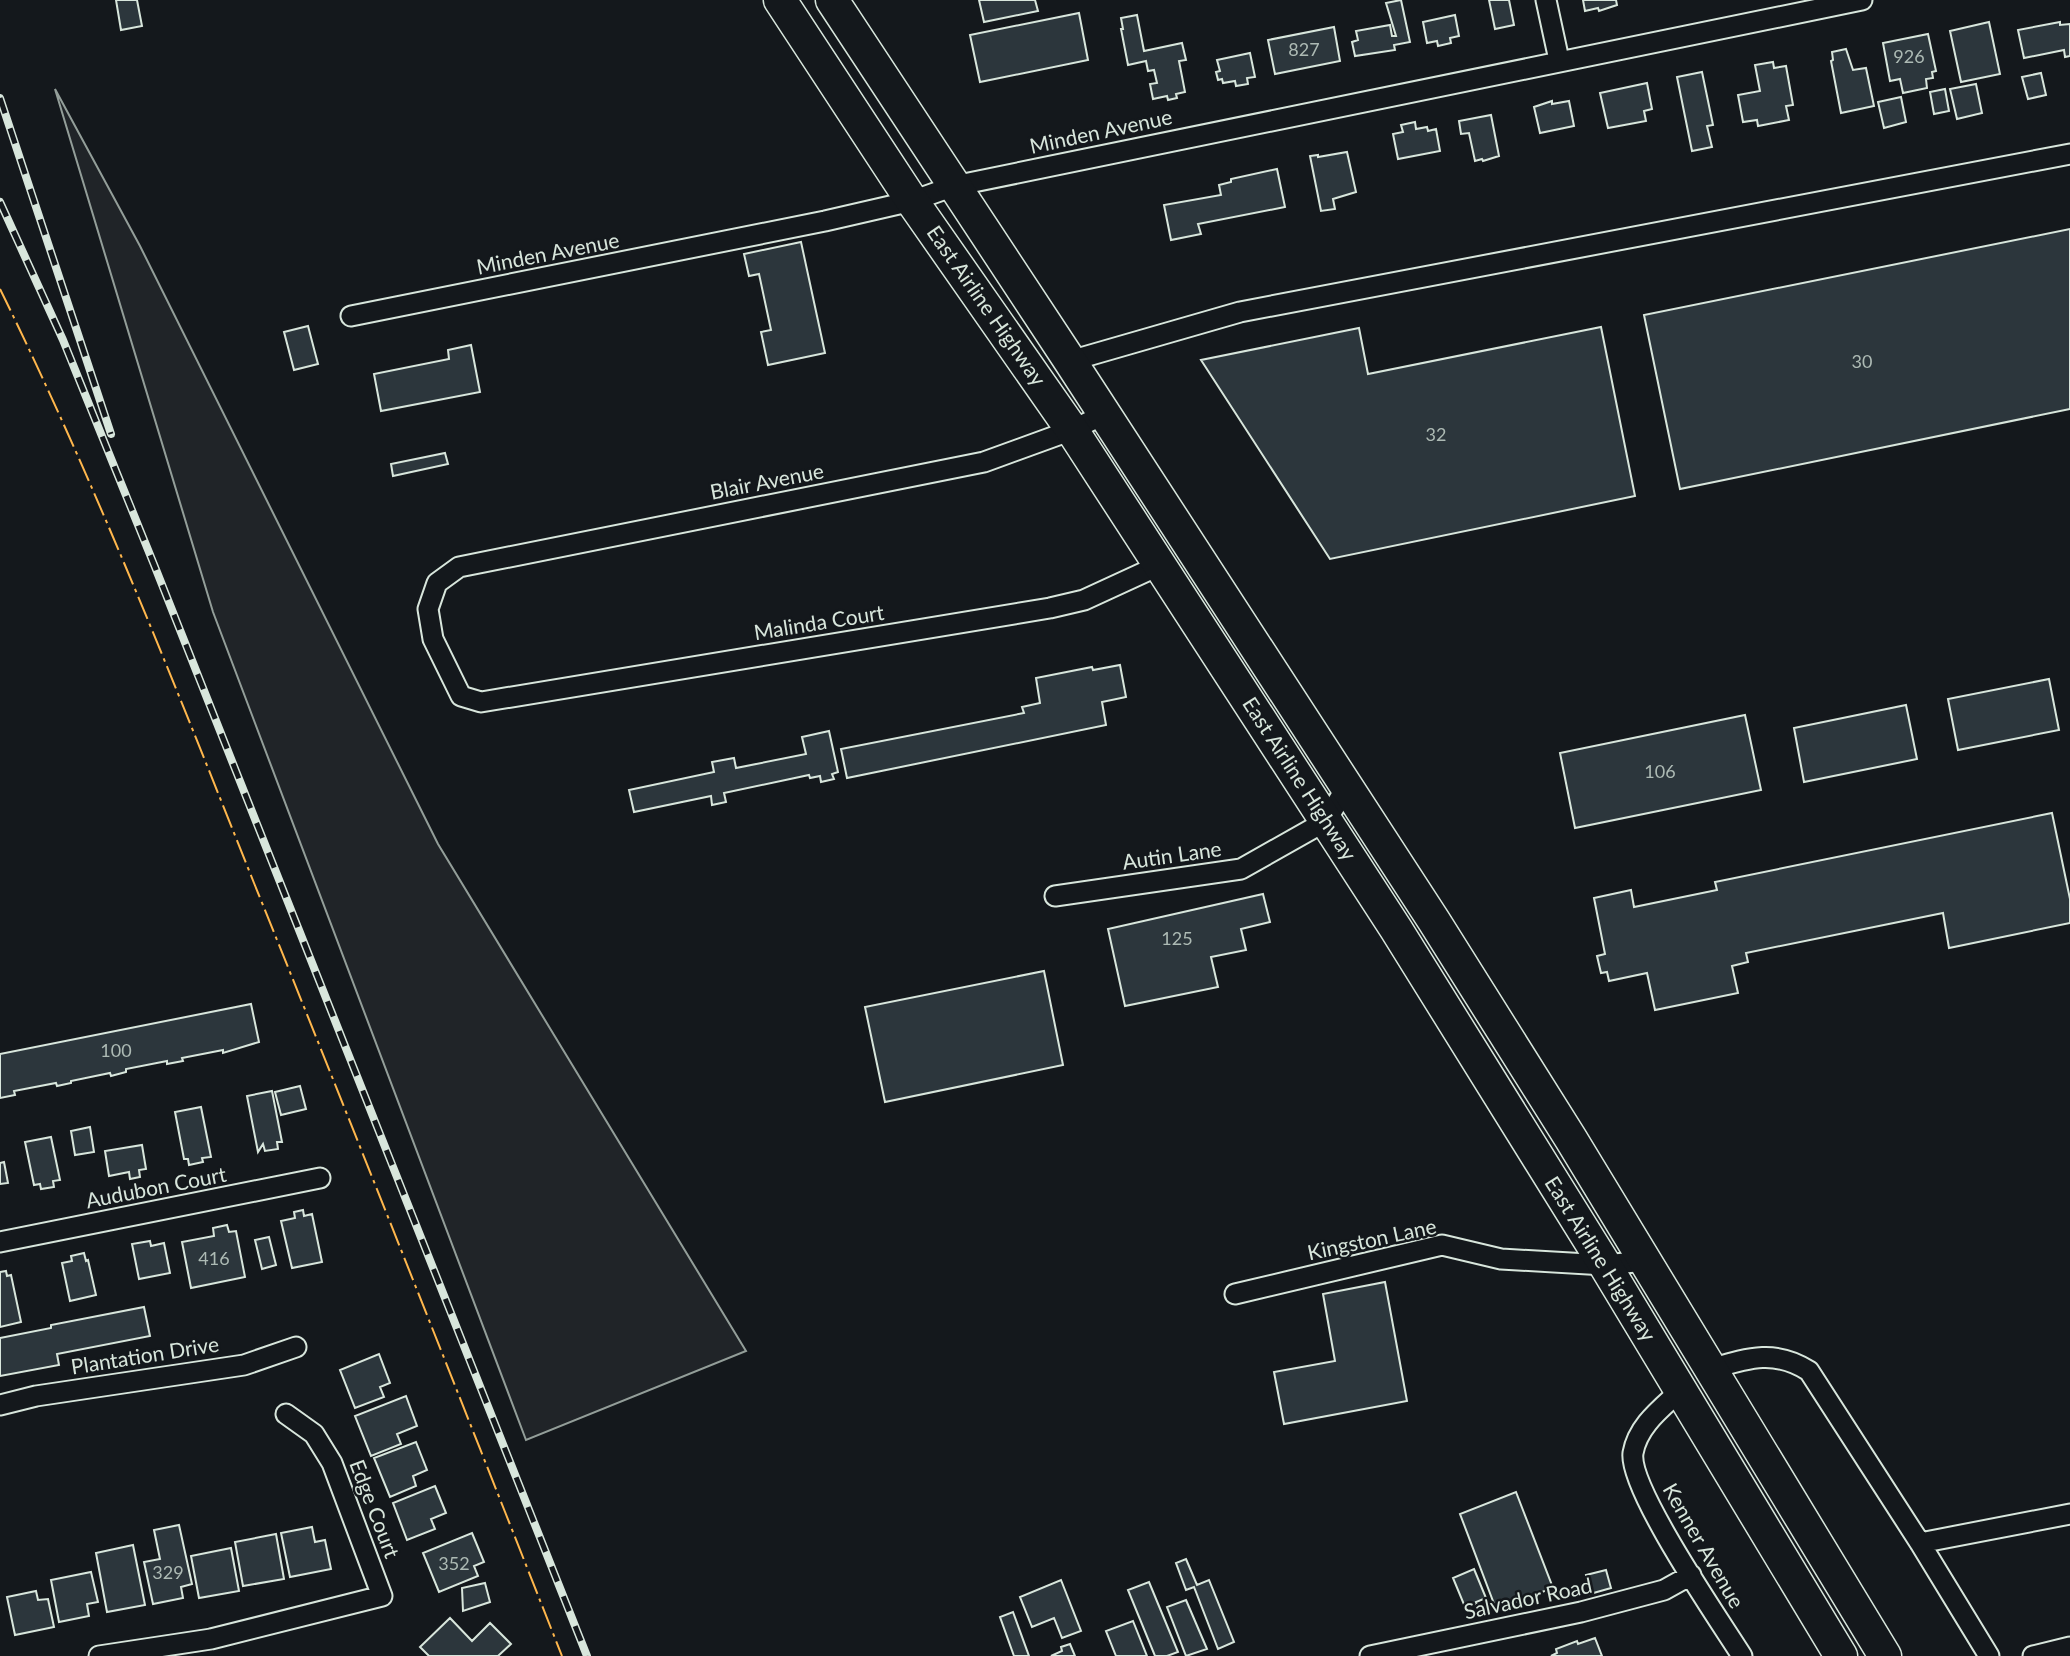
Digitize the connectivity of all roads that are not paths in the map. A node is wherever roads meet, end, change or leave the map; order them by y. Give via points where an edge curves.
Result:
1 (780, 0) edge
2 (832, 0) edge
3 (1546, 0) edge
4 (1862, 0) edge
5 (1559, 61) junction
6 (2070, 154) edge
7 (954, 186) junction
8 (912, 201) junction
9 (351, 316) dead end
10 (1070, 361) junction
11 (1105, 414) junction
12 (1072, 430) junction
13 (1160, 565) junction
14 (477, 701) joint
15 (1346, 788) junction
16 (1326, 821) junction
17 (1055, 896) dead end
18 (320, 1178) dead end
19 (0, 1242) edge
20 (1645, 1261) junction
21 (1605, 1265) junction
22 (1235, 1294) dead end
23 (296, 1348) dead end
24 (1711, 1369) junction
25 (1681, 1390) junction
26 (0, 1405) edge
27 (285, 1414) dead end
28 (2070, 1514) edge
29 (1920, 1543) junction
30 (1691, 1576) junction
31 (2070, 1647) edge
32 (99, 1656) edge
33 (1370, 1656) edge
34 (1742, 1656) edge
35 (1841, 1656) edge
36 (1885, 1656) edge
37 (1989, 1656) edge
38 (2033, 1656) edge

1 - 8 highway, East Airline Highway
2 - 7 highway, East Airline Highway
3 - 5 street
4 - 5 street, Minden Avenue
5 - 7 street, Minden Avenue
6 - 10 street via 1240,312
7 - 8 street, Minden Avenue
7 - 10 highway, East Airline Highway
8 - 9 street, Minden Avenue
8 - 12 highway, East Airline Highway
10 - 11 highway, East Airline Highway
11 - 12 street, Blair Avenue
11 - 15 highway, East Airline Highway
12 - 13 highway, East Airline Highway
12 - 14 street, Blair Avenue via 984,462 459,567 437,583 428,609 433,639 461,696
13 - 14 street, Malinda Court via 1084,600 1050,608
13 - 16 highway, East Airline Highway
15 - 16 street
15 - 20 highway, East Airline Highway
16 - 17 street, Autin Lane via 1241,869
16 - 21 highway, East Airline Highway
18 - 19 street, Audubon Court
20 - 21 street, Kingston Lane
20 - 24 highway, East Airline Highway
21 - 22 street, Kingston Lane via 1501,1259 1442,1245
21 - 25 highway, East Airline Highway
23 - 26 street, Plantation Drive via 244,1365
24 - 29 street via 1744,1359 1775,1358 1809,1371
24 - 36 highway, East Airline Highway
25 - 30 street, Kenner Avenue via 1646,1423 1633,1454 1655,1517
25 - 35 highway, East Airline Highway
27 - 32 street, Edge Court via 314,1434 332,1462 382,1596 211,1639
28 - 29 street
29 - 37 street
30 - 33 street, Salvador Road via 1664,1590 1581,1612
30 - 34 street, Kenner Avenue
31 - 38 street

